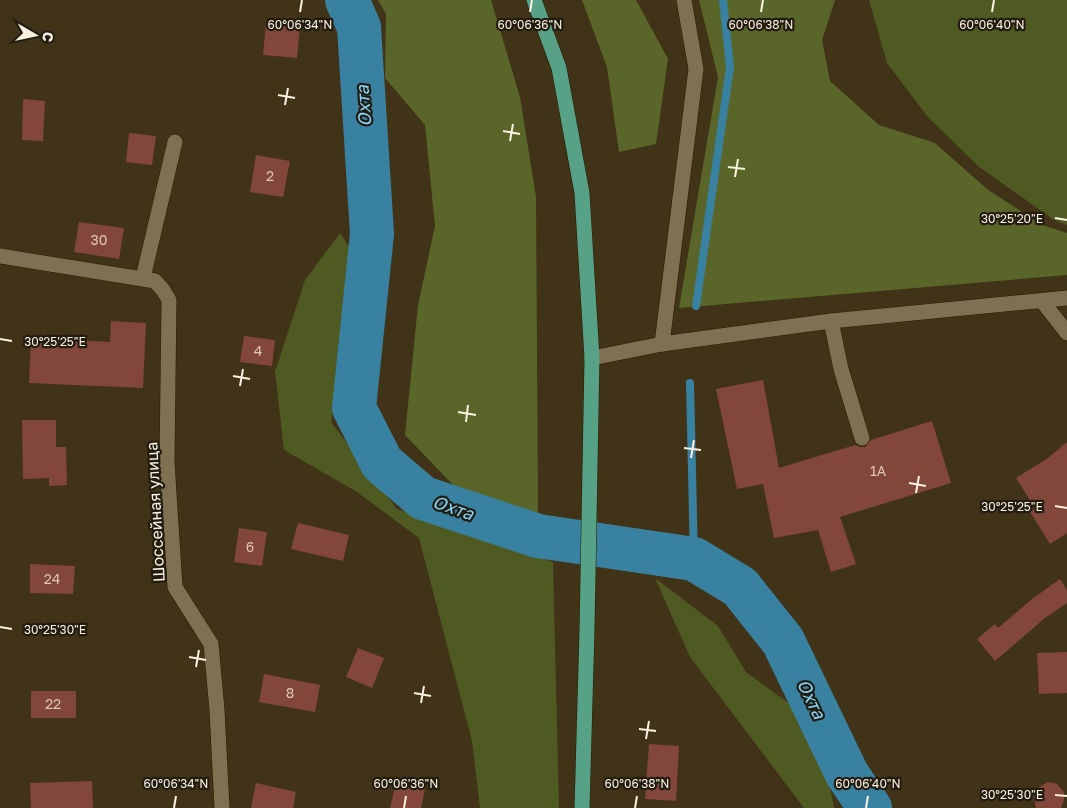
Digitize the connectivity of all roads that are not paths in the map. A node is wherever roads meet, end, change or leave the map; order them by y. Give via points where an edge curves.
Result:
1 (534, 0) edge
2 (684, 0) edge
3 (175, 142) dead end
4 (0, 256) edge
5 (143, 278) junction
6 (1067, 298) edge
7 (1042, 301) junction
8 (831, 322) junction
9 (1067, 333) edge
10 (662, 344) junction
11 (592, 358) junction
12 (862, 438) dead end
13 (222, 808) edge
14 (582, 808) edge

1 - 11 main road via 559,68 582,193
2 - 10 street via 696,69
3 - 5 street
4 - 5 street
5 - 13 street, Шоссейная улица via 155,281 170,300 167,462 175,587 211,644
6 - 7 street
7 - 8 street
7 - 9 street
8 - 10 street
8 - 12 street
10 - 11 street
11 - 14 main road

